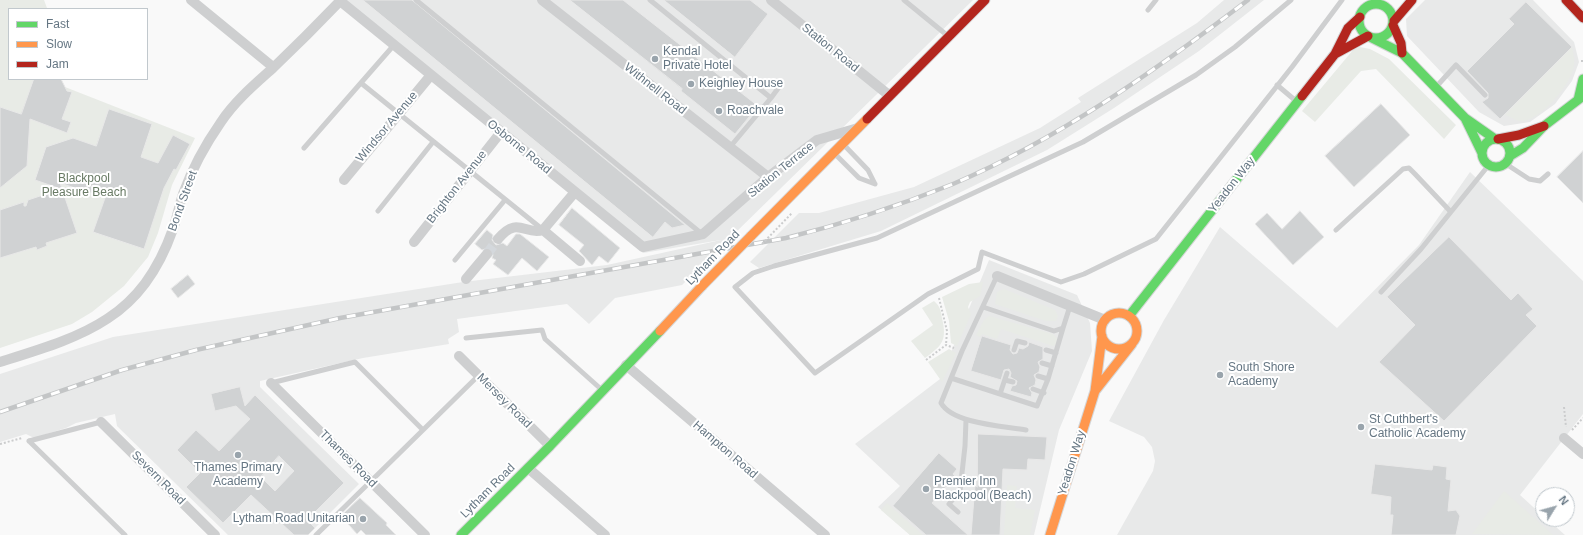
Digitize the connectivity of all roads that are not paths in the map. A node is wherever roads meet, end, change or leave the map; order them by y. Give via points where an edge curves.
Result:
1 (190, 0) edge
2 (340, 0) edge
3 (416, 0) edge
4 (542, 0) edge
5 (650, 0) edge
6 (771, 0) edge
7 (904, 0) edge
8 (985, 0) edge
9 (1156, 0) edge
10 (1291, 0) edge
11 (1342, 0) edge
12 (1412, 0) edge
13 (1567, 1) edge
14 (1388, 3) edge
15 (1148, 10) dead end
16 (1360, 17) junction
17 (1583, 18) edge
18 (1393, 23) junction
19 (1583, 26) edge
20 (949, 36) junction
21 (1369, 37) junction
22 (394, 45) junction
23 (1402, 53) junction
24 (1335, 54) junction
25 (273, 67) junction
26 (431, 75) junction
27 (1583, 79) edge
28 (361, 83) junction
29 (782, 84) dead end
30 (1277, 85) junction
31 (1435, 87) junction
32 (1485, 95) dead end
33 (890, 96) junction
34 (771, 98) junction
35 (1581, 98) edge
36 (1297, 102) junction
37 (398, 113) junction
38 (1465, 118) junction
39 (1544, 126) junction
40 (858, 128) junction
41 (501, 132) junction
42 (1496, 139) junction
43 (433, 142) junction
44 (841, 143) junction
45 (730, 147) junction
46 (304, 148) dead end
47 (833, 152) junction
48 (1482, 153) junction
49 (1508, 160) junction
50 (1488, 166) junction
51 (470, 171) junction
52 (1548, 174) dead end
53 (768, 177) junction
54 (344, 180) dead end
55 (575, 192) junction
56 (505, 200) junction
57 (1450, 210) junction
58 (378, 211) dead end
59 (712, 227) joint
60 (543, 230) junction
61 (1336, 230) dead end
62 (703, 234) junction
63 (498, 239) tunnel mouth
64 (414, 242) dead end
65 (487, 254) tunnel mouth
66 (455, 260) dead end
67 (580, 261) dead end
68 (997, 276) joint
69 (466, 279) dead end
70 (1381, 292) dead end
71 (1070, 306) junction
72 (983, 307) junction
73 (1129, 316) junction
74 (1105, 320) junction
75 (1063, 328) junction
76 (1102, 336) junction
77 (466, 338) dead end
78 (1134, 341) junction
79 (1025, 343) dead end
80 (1014, 350) dead end
81 (1046, 350) dead end
82 (1056, 354) junction
83 (459, 356) dead end
84 (0, 362) edge
85 (1042, 363) dead end
86 (626, 365) junction
87 (1052, 366) junction
88 (1007, 373) dead end
89 (478, 376) junction
90 (1038, 376) dead end
91 (951, 378) junction
92 (1048, 379) junction
93 (1005, 380) junction
94 (1013, 382) dead end
95 (270, 383) joint
96 (1033, 389) dead end
97 (602, 390) junction
98 (1096, 391) junction
99 (1044, 393) junction
100 (1000, 394) junction
101 (966, 420) junction
102 (101, 422) joint
103 (423, 430) junction
104 (1026, 430) dead end
105 (1565, 437) road end
106 (550, 446) junction
107 (1583, 454) edge
108 (528, 468) junction
109 (370, 481) junction
110 (958, 512) dead end
111 (125, 535) edge
112 (215, 535) edge
113 (316, 535) edge
114 (425, 535) edge
115 (461, 535) edge
116 (605, 535) edge
117 (825, 535) edge
118 (1050, 535) edge

1 - 25 street
2 - 22 street, Osborne Road
2 - 25 street, Bond Street
3 - 62 lane
4 - 45 street, Withnell Road
5 - 34 lane
6 - 33 street, Station Road
7 - 20 lane
8 - 20 main road, Lytham Road
9 - 15 lane
10 - 30 lane via 1235,47 1196,75 1083,142 877,238 774,266 753,274 735,287 814,373 935,290 978,268 982,252 1061,282 1084,274 1156,239
11 - 30 lane
12 - 18 main road
13 - 17 main road
13 - 19 main road
14 - 16 main road via 1369,6
14 - 18 main road
16 - 21 main road via 1360,28
16 - 24 main road, Yeadon Way via 1348,28
18 - 21 main road via 1385,36
18 - 23 main road
20 - 33 main road, Lytham Road
21 - 23 main road
21 - 24 main road, Yeadon Way
22 - 26 street, Osborne Road
22 - 28 lane
23 - 31 main road
24 - 36 main road, Yeadon Way
25 - 84 street, Bond Street via 234,105 210,139 182,196 173,229 160,260 135,295 122,308 89,330 64,342
26 - 37 street, Windsor Avenue
26 - 41 street, Osborne Road
27 - 35 main road
28 - 37 lane
28 - 46 lane
29 - 34 lane
30 - 36 lane
31 - 32 lane via 1456,65
31 - 38 main road
33 - 40 main road, Lytham Road
34 - 45 lane
35 - 39 main road
36 - 73 main road, Yeadon Way
37 - 43 lane
37 - 54 street, Windsor Avenue
38 - 42 main road
38 - 48 main road
39 - 42 main road via 1519,135
39 - 49 main road
40 - 44 main road, Lytham Road
40 - 53 street, Station Terrace via 817,140
41 - 51 street, Brighton Avenue
41 - 55 street, Osborne Road
42 - 48 main road via 1486,143
42 - 49 main road via 1509,147
43 - 51 lane
43 - 58 lane
44 - 47 main road, Lytham Road
44 - 47 lane via 868,170 875,184 859,178
45 - 53 street, Withnell Road
47 - 86 main road, Lytham Road, bridge
48 - 50 main road via 1482,158
49 - 50 main road via 1497,168
49 - 52 lane via 1529,179 1540,180
50 - 57 lane
51 - 56 lane
51 - 64 street, Brighton Avenue
53 - 59 street, Station Terrace
55 - 60 street
55 - 62 street, Osborne Road via 643,247
56 - 60 lane
56 - 66 lane
57 - 61 lane via 1409,168 1403,169
57 - 70 lane via 1421,249
59 - 62 street, Osborne Road
60 - 63 street via 516,227
60 - 67 street
65 - 69 street
68 - 71 street
68 - 72 lane
71 - 74 street
71 - 75 lane
72 - 75 lane via 1046,329 1054,331
72 - 91 lane
73 - 74 main road via 1124,313 1114,314
73 - 78 main road via 1137,330
74 - 76 main road
75 - 82 lane
76 - 78 main road via 1109,346 1120,349
76 - 98 main road, Yeadon Way
77 - 97 lane via 542,330 545,339
78 - 98 main road, Yeadon Way
79 - 80 lane via 1017,341
81 - 82 lane
82 - 87 lane
83 - 89 street, Mersey Road
85 - 87 lane
86 - 97 main road, Lytham Road
86 - 117 street, Hampton Road
87 - 92 lane
88 - 93 lane
89 - 103 lane
89 - 106 street, Mersey Road
90 - 92 lane
91 - 100 lane
91 - 101 lane via 941,403 951,413
92 - 99 lane
93 - 94 lane
93 - 100 lane
95 - 103 lane via 355,362
95 - 109 street, Thames Road
96 - 99 lane
97 - 106 main road, Lytham Road
98 - 118 main road, Yeadon Way
99 - 100 lane via 1037,406
101 - 104 lane
101 - 110 lane via 960,491 949,504
102 - 111 lane via 29,441
102 - 112 street, Severn Road
103 - 109 lane
105 - 107 street
106 - 108 main road, Lytham Road
108 - 115 main road, Lytham Road
108 - 116 street
109 - 113 lane
109 - 114 street, Thames Road

